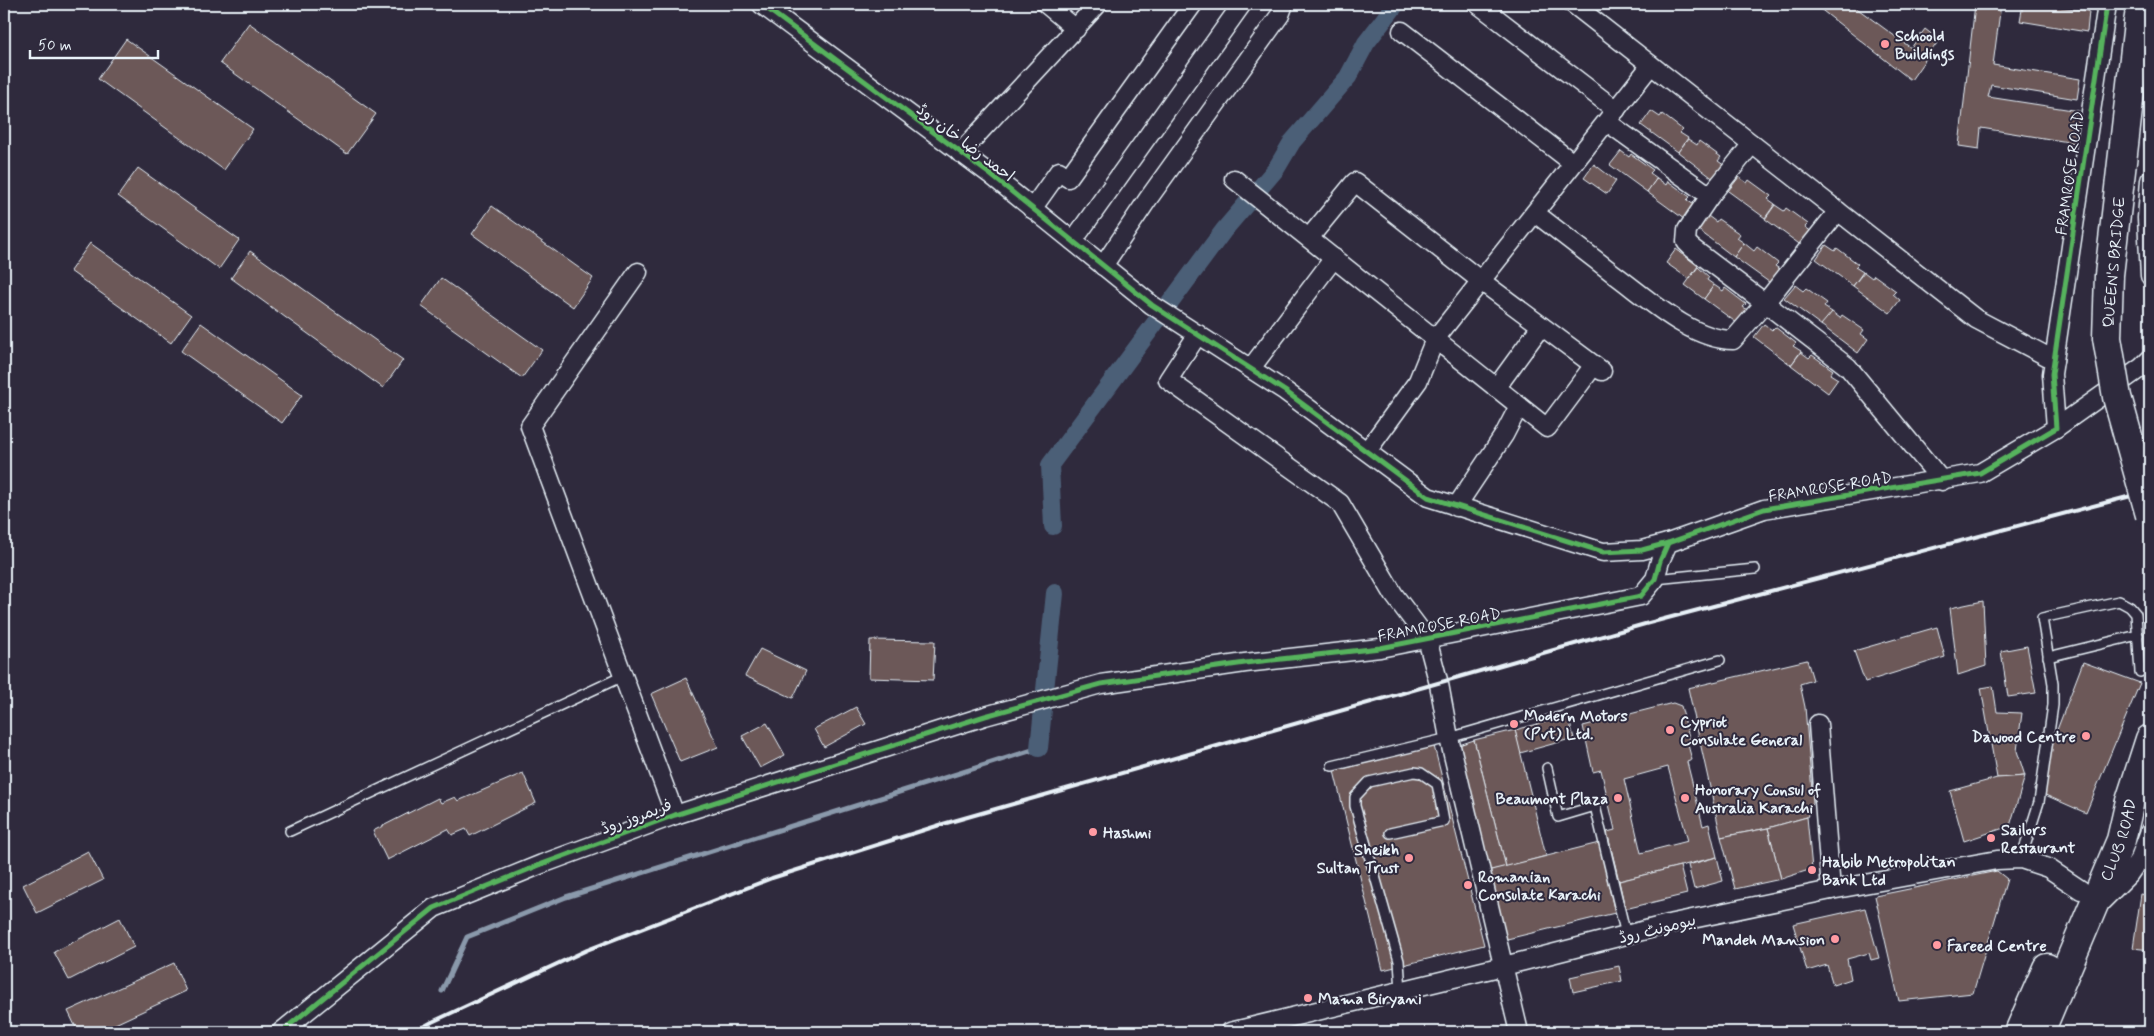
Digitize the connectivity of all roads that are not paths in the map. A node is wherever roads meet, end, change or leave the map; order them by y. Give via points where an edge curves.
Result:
1 (762, 4) edge
2 (1046, 4) edge
3 (1098, 4) edge
4 (1193, 4) edge
5 (1242, 4) edge
6 (1282, 4) edge
7 (1478, 4) edge
8 (1573, 4) edge
9 (2107, 4) edge
10 (2140, 14) edge
11 (1076, 28) junction
12 (1402, 31) dead end
13 (1651, 65) junction
14 (1612, 116) junction
15 (1752, 144) junction
16 (960, 153) junction
17 (1574, 163) junction
18 (1234, 179) dead end
19 (2150, 180) edge
20 (1710, 196) junction
21 (1032, 209) junction
22 (1838, 211) junction
23 (1535, 213) junction
24 (1309, 238) junction
25 (1073, 241) junction
26 (1334, 258) junction
27 (1103, 266) junction
28 (638, 272) dead end
29 (2150, 276) edge
30 (1480, 281) junction
31 (1765, 303) junction
32 (1541, 326) junction
33 (1198, 334) junction
34 (1435, 339) junction
35 (2150, 359) edge
36 (2054, 360) junction
37 (1251, 368) junction
38 (1496, 388) junction
39 (1519, 406) junction
40 (2056, 428) junction
41 (1367, 451) junction
42 (1942, 481) junction
43 (1456, 507) junction
44 (2150, 515) edge
45 (1668, 543) junction
46 (1755, 569) dead end
47 (1655, 578) junction
48 (2138, 634) junction
49 (1427, 639) junction
50 (2048, 657) junction
51 (1720, 660) dead end
52 (2140, 672) dead end
53 (623, 676) junction
54 (1038, 701) joint
55 (1818, 724) dead end
56 (1449, 738) junction
57 (2150, 739) edge
58 (1332, 766) dead end
59 (1547, 768) dead end
60 (675, 815) junction
61 (290, 831) dead end
62 (2150, 831) edge
63 (1390, 833) dead end
64 (2145, 857) edge
65 (2021, 859) junction
66 (1831, 890) junction
67 (2086, 900) junction
68 (1626, 935) junction
69 (1504, 966) junction
70 (1401, 991) junction
71 (2044, 1027) edge
72 (281, 1032) edge
73 (1230, 1032) edge
74 (1519, 1032) edge
75 (2019, 1032) edge

1 - 16 street, احمد رضا خان روڈ
2 - 11 street
3 - 11 street
4 - 21 street via 1068,178 1059,171
5 - 25 street
6 - 27 street via 1280,15
7 - 14 street
8 - 13 street
9 - 36 street, FRAMROSE ROAD
10 - 44 highway, QUEEN'S BRIDGE, bridge via 2110,275 2107,338 2118,397
11 - 16 street
12 - 17 street
13 - 14 street
13 - 15 street
14 - 17 street
14 - 20 street
15 - 20 street
15 - 22 street
16 - 21 street, احمد رضا خان روڈ
17 - 23 street
18 - 24 street
19 - 29 street via 2147,218
20 - 31 street via 1687,230 1686,242
21 - 25 street, احمد رضا خان روڈ
22 - 31 street
22 - 36 street via 1976,319
23 - 30 street
23 - 31 street via 1674,319 1704,333 1733,340
24 - 26 street
24 - 30 street via 1355,182
25 - 27 street, احمد رضا خان روڈ
26 - 34 street
26 - 37 street
27 - 33 street, احمد رضا خان روڈ via 1152,305
28 - 53 street via 530,426
30 - 32 street
30 - 34 street
31 - 42 street via 1848,367
32 - 38 street
32 - 39 street via 1598,368 1548,428
33 - 37 street, احمد رضا خان روڈ
33 - 49 street via 1168,380 1340,503 1394,595
34 - 38 street
34 - 41 street via 1418,381
35 - 40 street via 2136,373
36 - 40 street, FRAMROSE ROAD
37 - 41 street, احمد رضا خان روڈ
38 - 39 street
39 - 43 street via 1504,435
40 - 42 street, FRAMROSE ROAD via 1980,473
41 - 43 street, احمد رضا خان روڈ via 1428,497
42 - 45 street, FRAMROSE ROAD via 1764,509
43 - 45 street, احمد رضا خان روڈ via 1604,552 1642,550
45 - 47 street, FRAMROSE ROAD
46 - 47 lane
47 - 49 street, FRAMROSE ROAD via 1641,596
48 - 50 lane
48 - 50 lane via 2136,614 2119,602 2042,618
48 - 52 lane
49 - 54 street, FRAMROSE ROAD via 1101,684
49 - 56 street
50 - 65 lane via 2053,705 2039,802
51 - 56 lane
53 - 60 street
53 - 61 lane
54 - 60 street, فریمروز روڈ
55 - 66 street
56 - 58 lane
56 - 69 street
57 - 67 highway, CLUB ROAD via 2121,840
59 - 68 lane via 1558,817 1595,806
60 - 72 street, فریمروز روڈ via 434,908
62 - 64 street
63 - 70 lane via 1444,821 1438,784 1430,777 1414,772 1369,782 1355,797 1399,961
64 - 67 street via 2129,874
65 - 66 street, بیومونٹ روڈ via 1997,860
65 - 67 street, بیومونٹ روڈ via 2048,868
66 - 68 street, بیومونٹ روڈ
67 - 71 highway, CLUB ROAD
67 - 75 highway, CLUB ROAD
68 - 69 street, بیومونٹ روڈ
69 - 70 street, بیومونٹ روڈ
69 - 74 street
70 - 73 street, بیومونٹ روڈ

